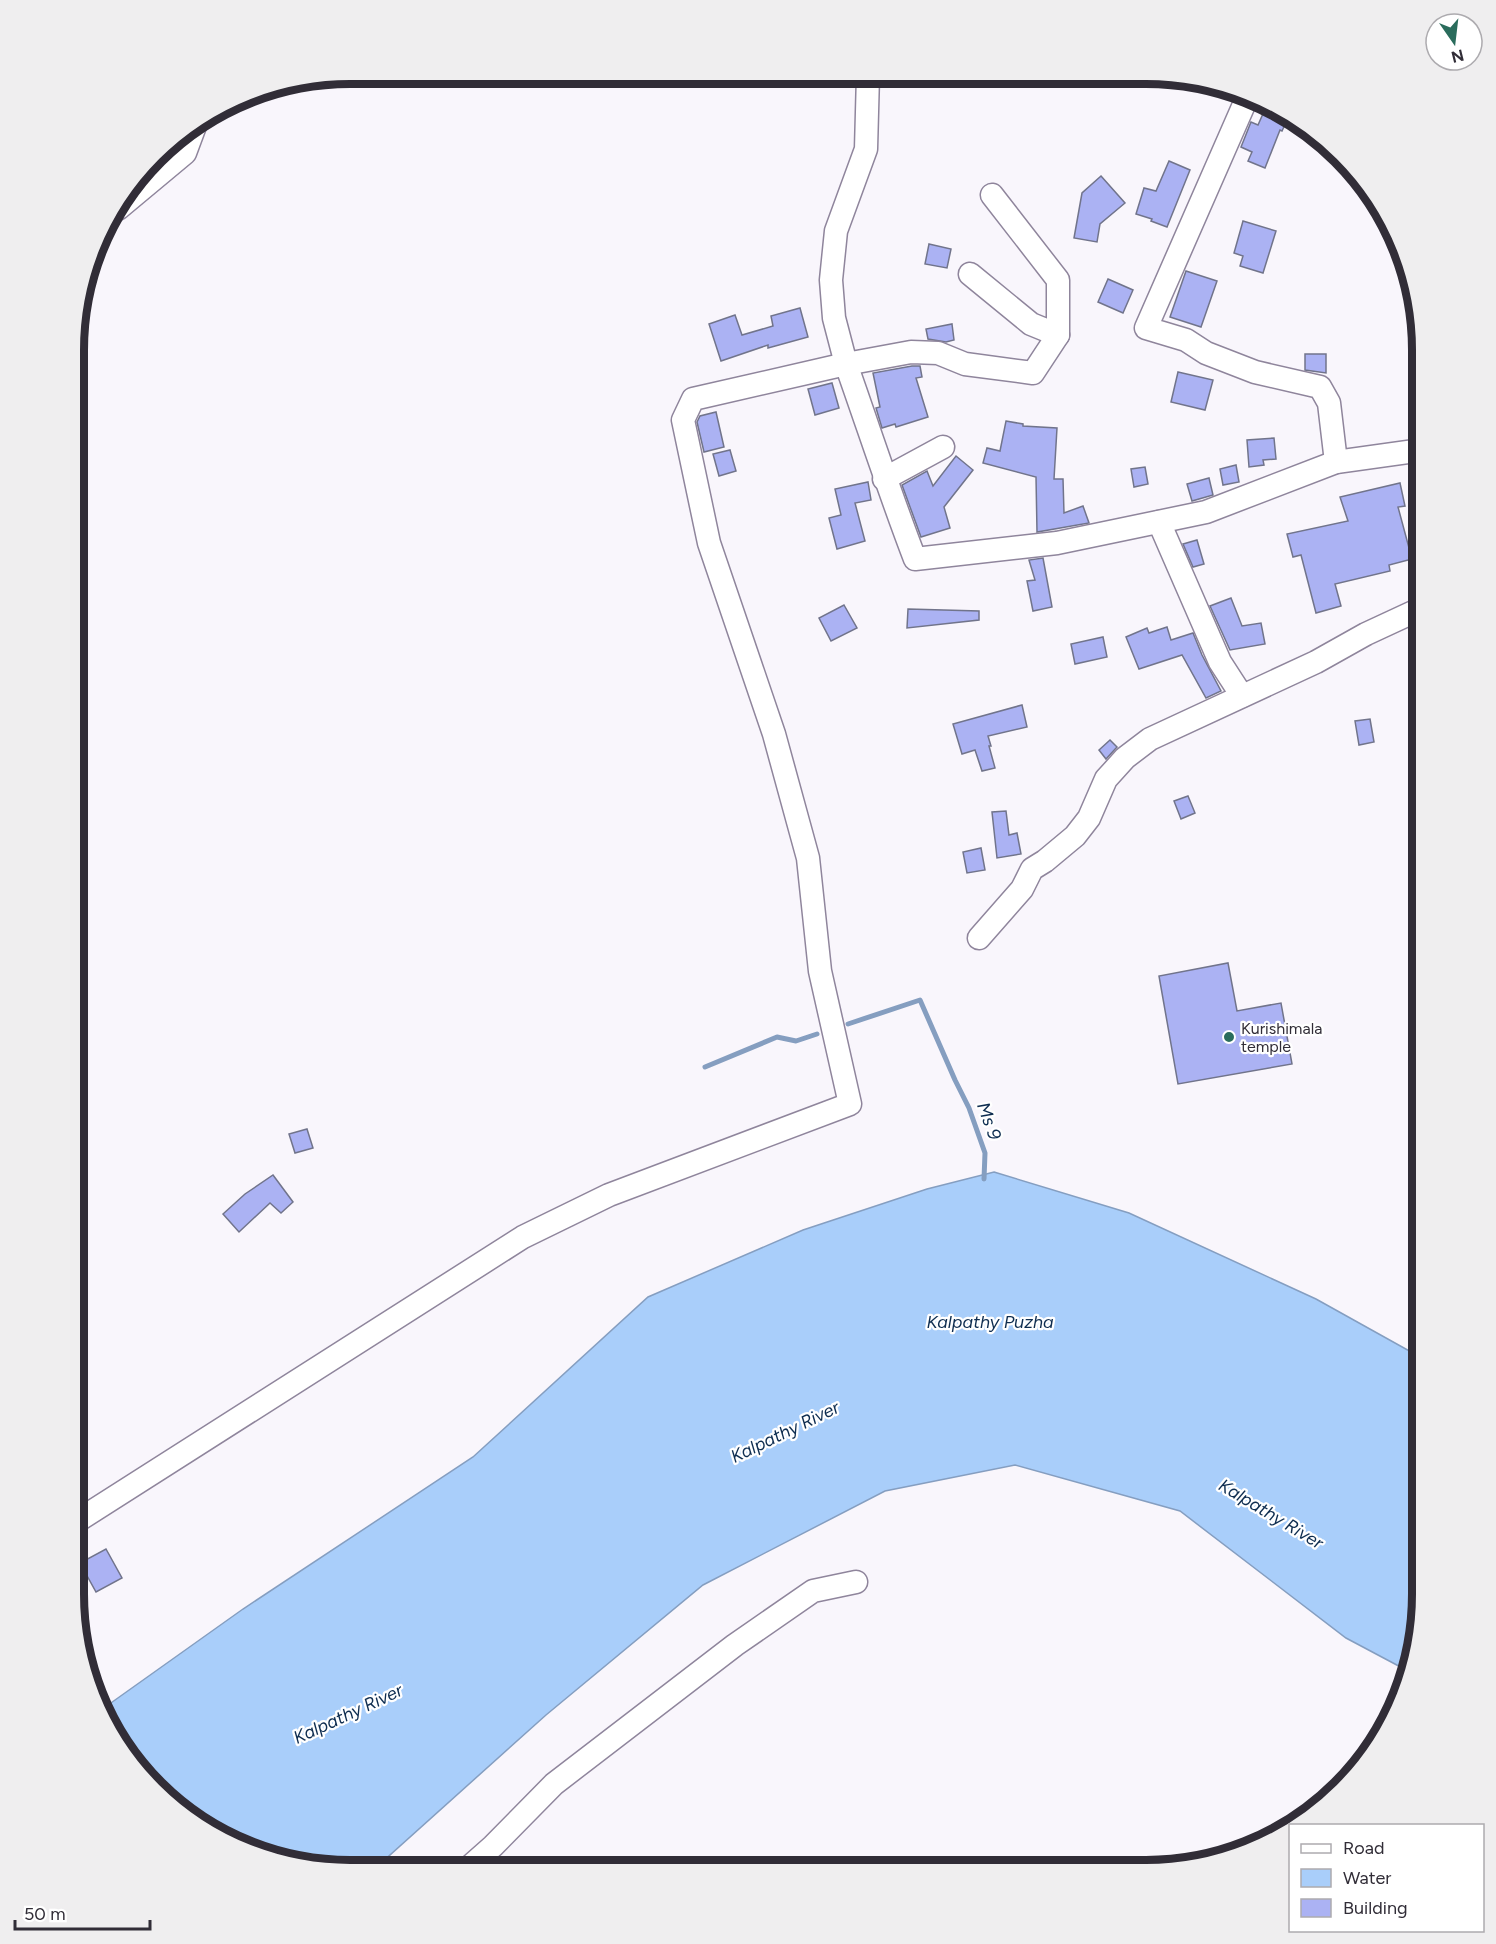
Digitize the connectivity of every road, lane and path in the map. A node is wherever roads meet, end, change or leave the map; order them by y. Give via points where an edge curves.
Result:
1 (868, 84) edge
2 (1245, 103) edge
3 (191, 137) edge
4 (992, 195) dead end
5 (133, 196) edge
6 (970, 274) dead end
7 (1058, 335) junction
8 (846, 364) junction
9 (943, 447) dead end
10 (1412, 451) edge
11 (1336, 462) junction
12 (884, 479) junction
13 (1159, 522) junction
14 (1412, 613) edge
15 (1242, 696) junction
16 (980, 938) dead end
17 (84, 1517) edge
18 (856, 1582) dead end
19 (477, 1860) edge

1 - 8 street via 866,149 836,231 831,280 834,318
2 - 11 street via 1146,328 1186,340 1206,353 1255,372 1320,387 1329,404
3 - 5 street via 185,153
4 - 7 street via 1058,280
6 - 7 street via 1031,324
7 - 8 street via 1034,373 965,364 938,353 911,352
8 - 12 street
8 - 17 street via 693,399 683,420 709,543 774,734 808,858 820,971 849,1104 609,1195 523,1237
9 - 12 street
10 - 11 street
11 - 13 street via 1206,512
12 - 13 street via 915,559 1057,543
13 - 15 street via 1220,662
14 - 15 street
15 - 16 street via 1150,739 1125,758 1106,778 1089,818 1075,836 1032,869 1022,889
18 - 19 street via 813,1591 735,1645 554,1784

